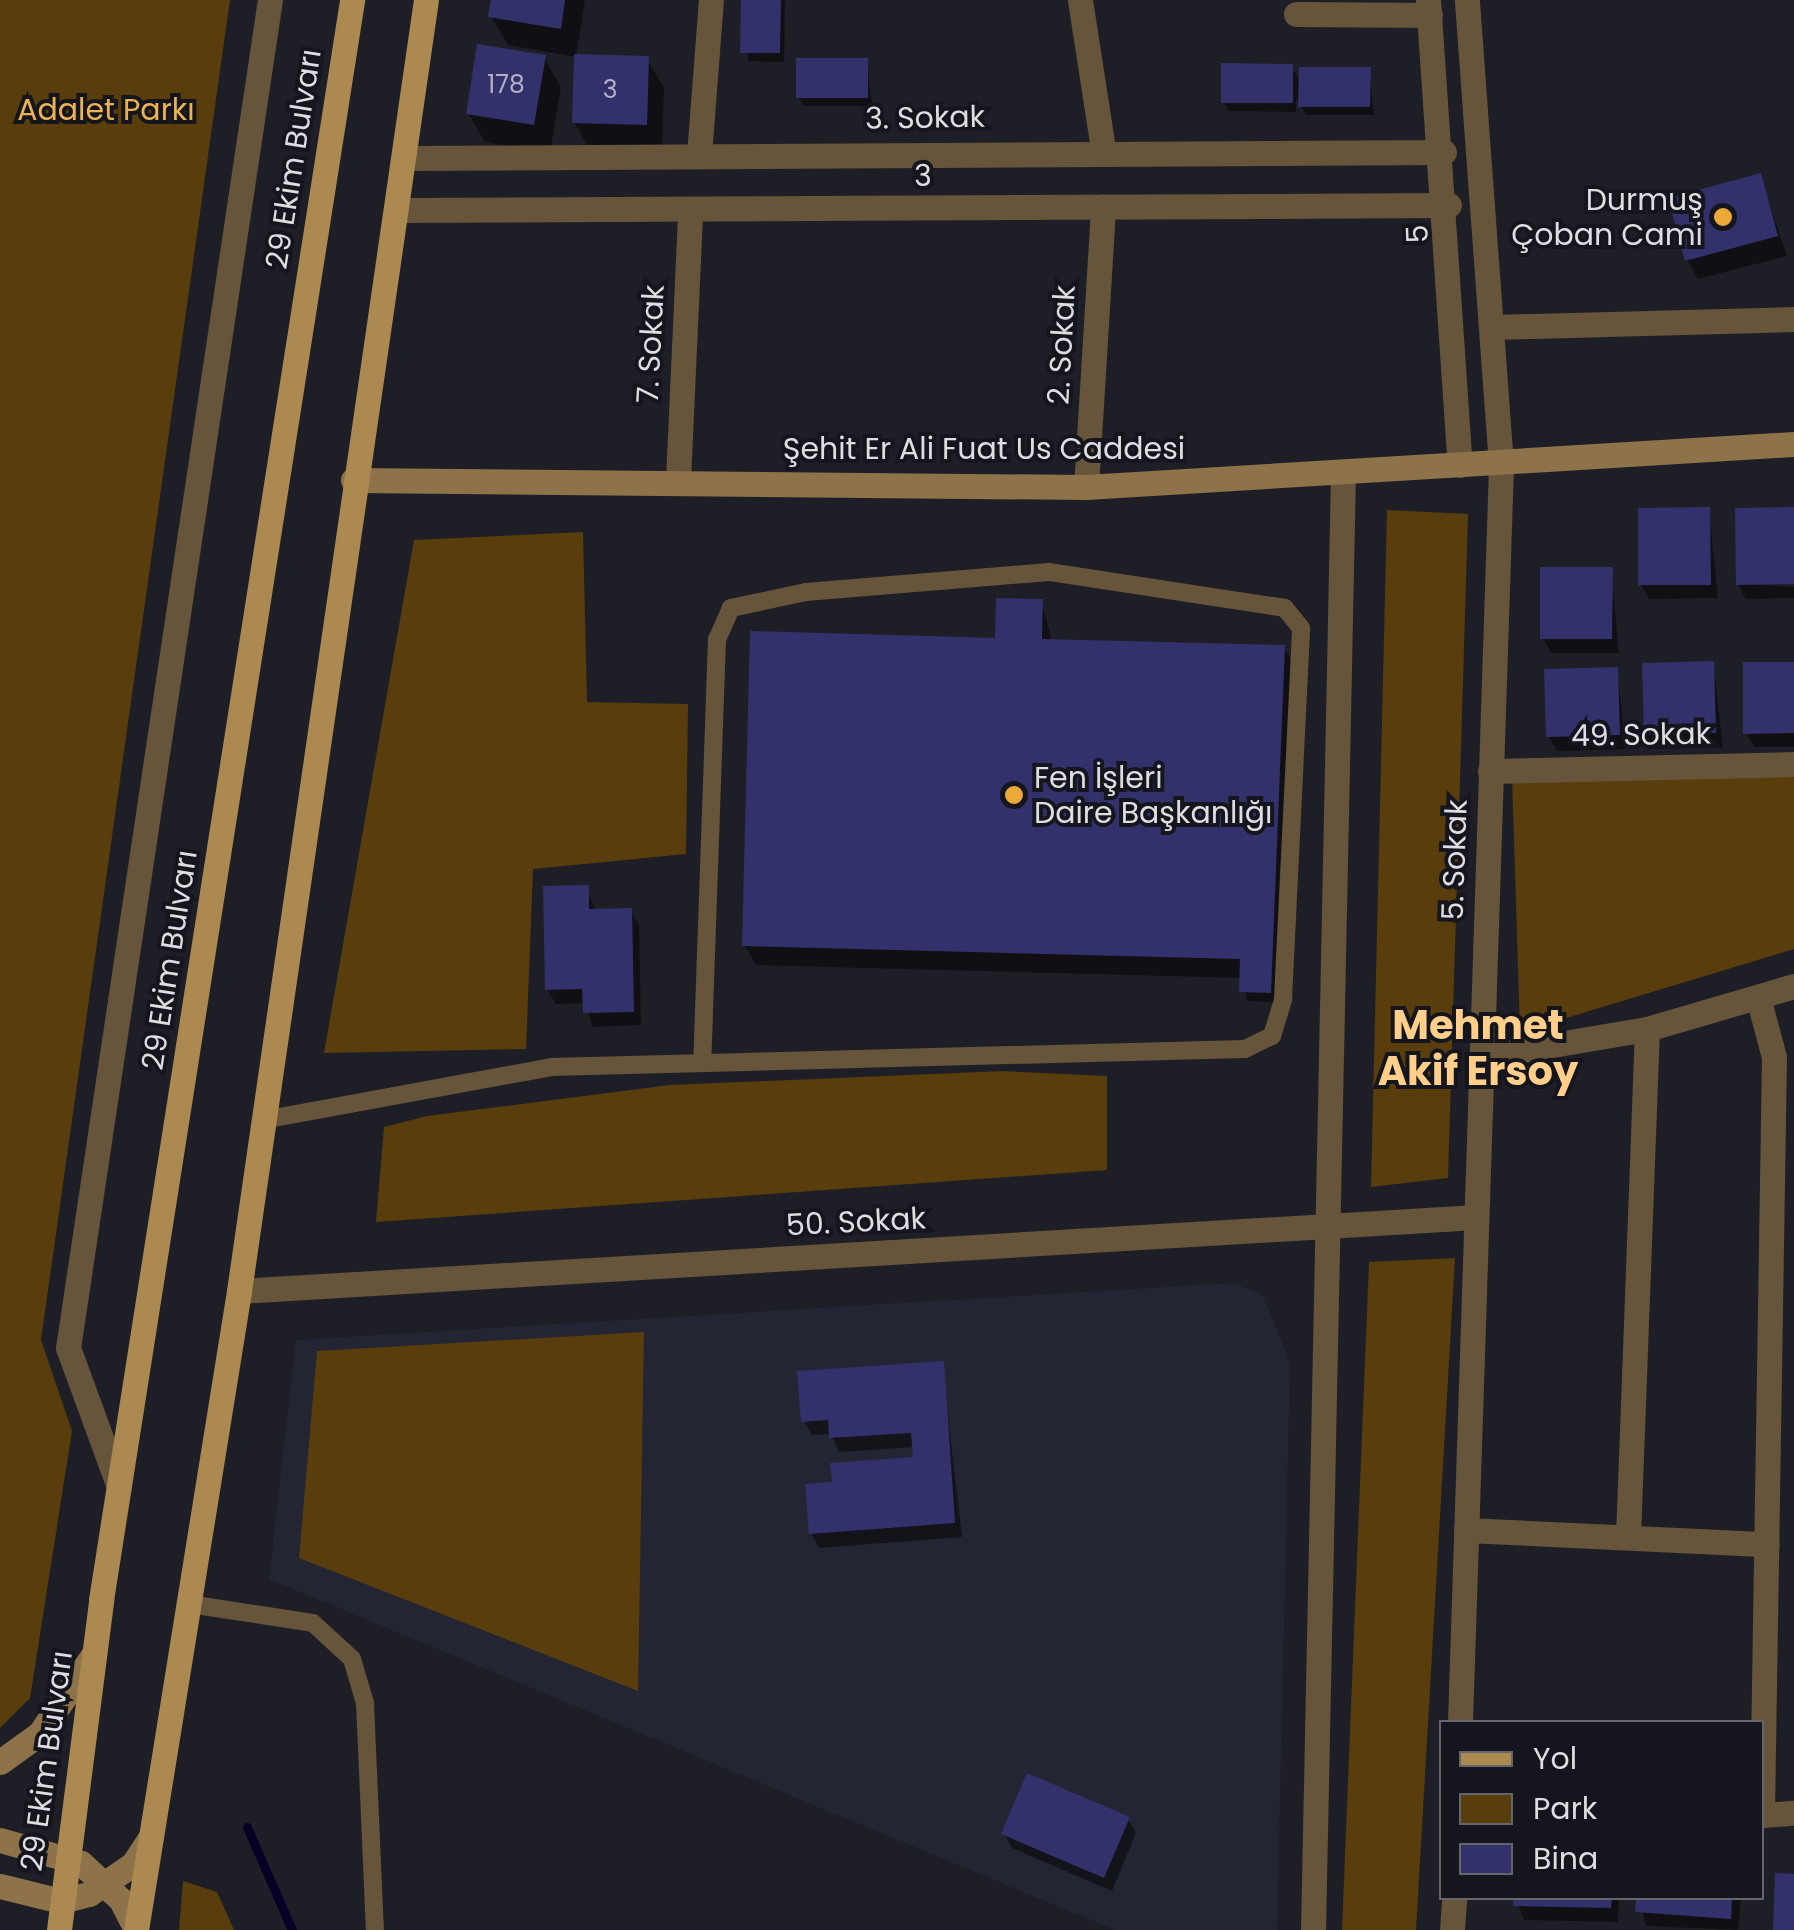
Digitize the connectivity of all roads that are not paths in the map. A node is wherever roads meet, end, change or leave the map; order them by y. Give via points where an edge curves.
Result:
1 (270, 0) edge
2 (352, 0) edge
3 (426, 0) edge
4 (711, 0) edge
5 (1080, 0) edge
6 (1467, 0) edge
7 (1429, 7) edge
8 (1296, 14) dead end
9 (1103, 148) junction
10 (1444, 152) junction
11 (699, 155) junction
12 (406, 158) junction
13 (1449, 205) junction
14 (1103, 208) junction
15 (398, 210) junction
16 (690, 212) junction
17 (1794, 319) edge
18 (1491, 328) junction
19 (1794, 444) edge
20 (1460, 465) junction
21 (1501, 465) junction
22 (1343, 472) junction
23 (353, 480) junction
24 (678, 480) junction
25 (1086, 487) junction
26 (1794, 764) edge
27 (1490, 771) junction
28 (1794, 986) edge
29 (1758, 1001) junction
30 (1647, 1029) junction
31 (1481, 1057) junction
32 (702, 1063) junction
33 (263, 1120) junction
34 (1476, 1218) junction
35 (1332, 1226) junction
36 (1784, 1260) edge
37 (240, 1290) junction
38 (119, 1488) junction
39 (1466, 1530) junction
40 (1628, 1537) junction
41 (1767, 1544) junction
42 (189, 1604) junction
43 (93, 1655) junction
44 (1460, 1720) edge
45 (1764, 1720) edge
46 (0, 1762) edge
47 (1794, 1813) edge
48 (1764, 1816) edge
49 (151, 1836) junction
50 (0, 1840) edge
51 (66, 1858) junction
52 (106, 1884) junction
53 (0, 1886) edge
54 (61, 1900) junction
55 (1454, 1900) edge
56 (60, 1930) edge
57 (136, 1930) edge
58 (375, 1930) edge
59 (1313, 1930) edge
60 (1452, 1930) edge

1 - 38 street via 68,1348
2 - 38 main road, 29 Ekim Bulvarı
3 - 12 main road
4 - 11 street
5 - 9 street
6 - 18 street, 5. Sokak
7 - 8 street
7 - 10 street, 5
9 - 10 street, 3. Sokak
9 - 11 street, 3. Sokak
10 - 13 street, 5
11 - 12 street, 3. Sokak
12 - 15 main road
13 - 14 street, 3
13 - 20 street, 5
14 - 16 street, 3
14 - 25 street, 2. Sokak
15 - 16 street, 3
15 - 23 main road
16 - 24 street, 7. Sokak
17 - 18 street
18 - 21 street, 5. Sokak
19 - 21 street, Şehit Er Ali Fuat Us Caddesi
20 - 21 street, Şehit Er Ali Fuat Us Caddesi
20 - 22 street, Şehit Er Ali Fuat Us Caddesi
21 - 27 street, 5. Sokak
22 - 25 street, Şehit Er Ali Fuat Us Caddesi
22 - 35 street
23 - 24 street, Şehit Er Ali Fuat Us Caddesi
23 - 33 main road
24 - 25 street, Şehit Er Ali Fuat Us Caddesi
26 - 27 street, 49. Sokak
27 - 31 street, 5. Sokak
28 - 29 street
29 - 30 street
29 - 36 street via 1774,1057
30 - 31 street
30 - 40 street
31 - 34 street, 5. Sokak
32 - 32 lane via 1245,1049 1272,1036 1283,998 1302,628 1285,608 1050,572 806,592 731,608 716,639
32 - 33 lane via 551,1067
33 - 37 main road
34 - 35 street, 50. Sokak
34 - 39 street, 5. Sokak
35 - 37 street, 50. Sokak
35 - 59 street
36 - 41 street
37 - 42 main road
38 - 43 main road, 29 Ekim Bulvarı
39 - 40 street
39 - 44 street, 5. Sokak
40 - 41 street
41 - 45 street
42 - 49 main road
42 - 58 lane via 313,1623 352,1659 365,1703
43 - 46 street via 40,1733
43 - 51 main road, 29 Ekim Bulvarı
47 - 48 street
49 - 52 street
49 - 57 main road
50 - 51 street
51 - 52 street
51 - 54 main road, 29 Ekim Bulvarı
52 - 54 street
52 - 57 street
53 - 54 street
54 - 56 main road, 29 Ekim Bulvarı
55 - 60 street

